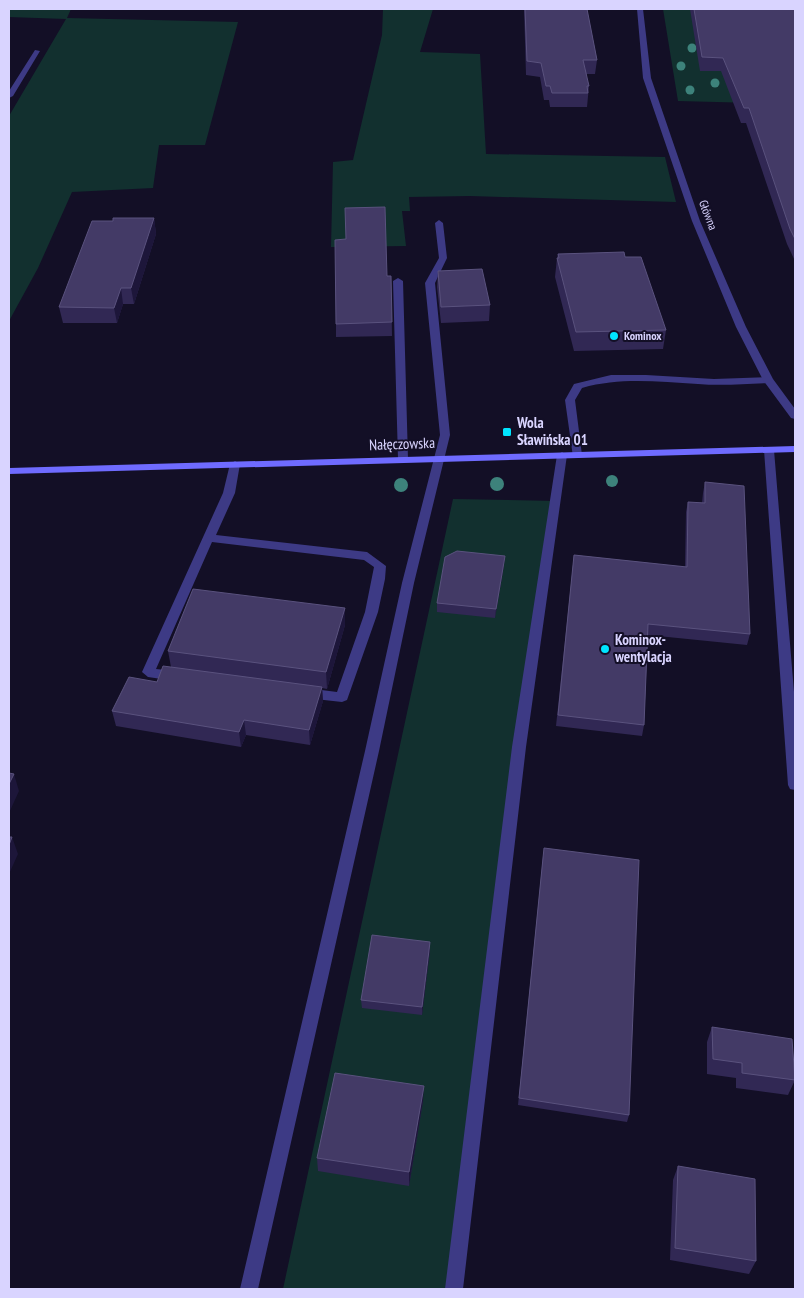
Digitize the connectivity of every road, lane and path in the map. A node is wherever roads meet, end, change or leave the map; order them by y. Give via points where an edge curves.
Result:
1 (640, 9) edge
2 (37, 51) dead end
3 (9, 96) edge
4 (439, 223) dead end
5 (398, 280) dead end
6 (768, 380) junction
7 (795, 416) edge
8 (795, 449) edge
9 (769, 450) junction
10 (569, 455) junction
11 (440, 458) junction
12 (403, 459) junction
13 (235, 464) junction
14 (9, 471) edge
15 (207, 538) junction
16 (187, 677) edge
17 (294, 691) edge
18 (795, 785) edge
19 (249, 1289) edge
20 (454, 1289) edge

1 - 6 street, Główna via 647,78 687,194 741,327
2 - 3 street
4 - 11 street via 443,258 430,283 445,435
5 - 12 street
6 - 7 street, Główna
6 - 10 street via 714,382 619,378 595,380 578,386 570,400
8 - 9 main road, Nałęczowska
9 - 10 main road, Nałęczowska
9 - 18 street
10 - 11 main road, Nałęczowska
10 - 20 street via 519,747
11 - 12 main road, Nałęczowska
11 - 19 street via 408,583
12 - 13 main road, Nałęczowska
13 - 14 main road, Nałęczowska
13 - 15 street via 229,493
15 - 16 street via 148,672
15 - 17 street via 367,556 380,566 375,597 342,697

